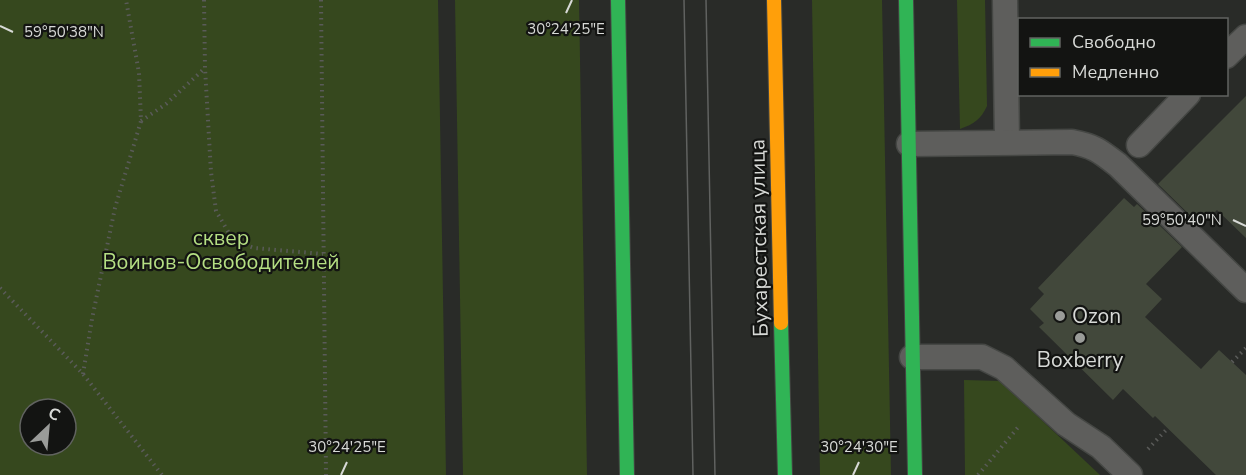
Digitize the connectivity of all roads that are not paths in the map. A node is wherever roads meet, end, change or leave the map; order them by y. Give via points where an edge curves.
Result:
1 (618, 0) edge
2 (774, 0) edge
3 (906, 0) edge
4 (1005, 0) edge
5 (1246, 37) edge
6 (1228, 55) edge
7 (1186, 96) edge
8 (1007, 142) junction
9 (909, 144) junction
10 (1138, 145) dead end
11 (1246, 290) edge
12 (912, 357) junction
13 (627, 475) edge
14 (785, 475) edge
15 (915, 475) edge
16 (1130, 475) edge

1 - 13 main road
2 - 14 main road, Бухарестская улица
3 - 9 main road
4 - 8 lane
5 - 6 lane
7 - 10 lane
8 - 9 lane
8 - 11 lane via 1072,142 1102,153
9 - 12 main road
12 - 15 main road
12 - 16 lane via 982,357 1004,368

